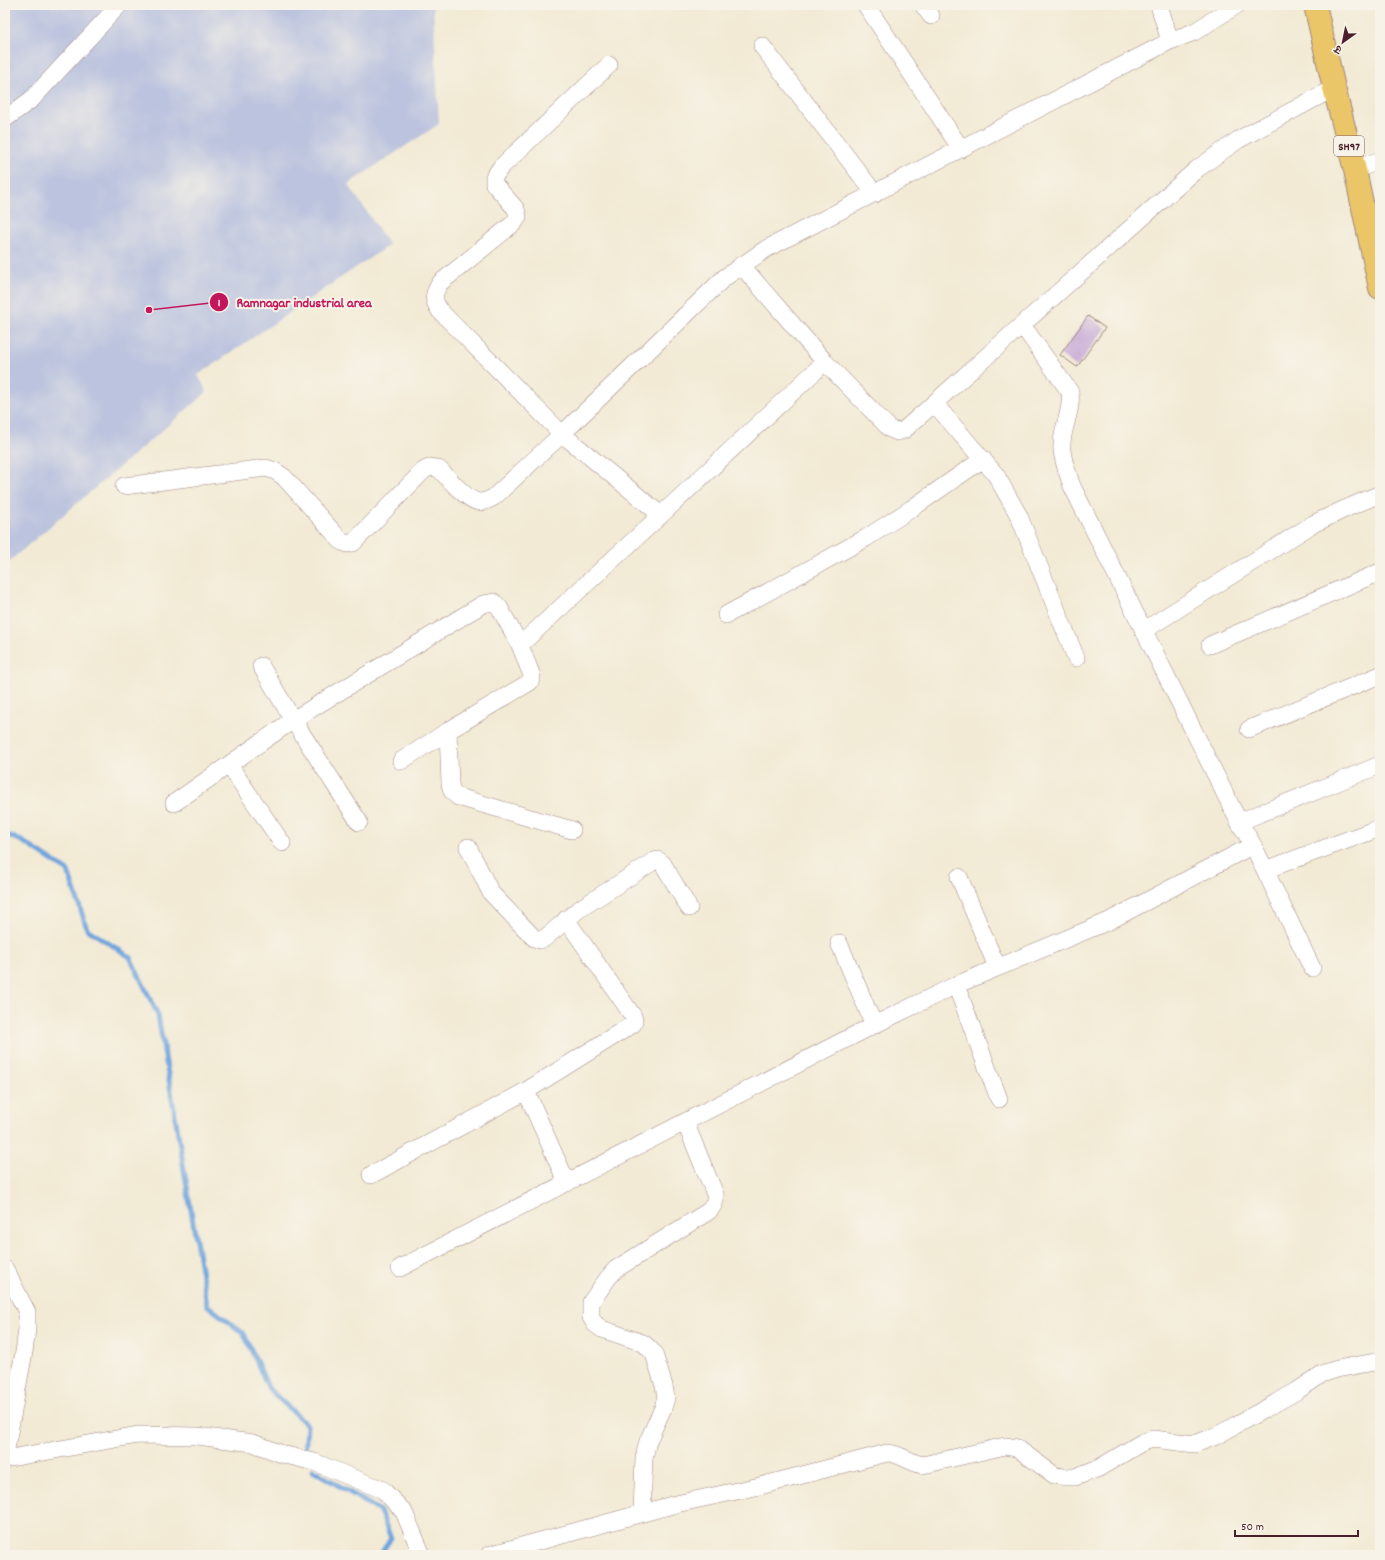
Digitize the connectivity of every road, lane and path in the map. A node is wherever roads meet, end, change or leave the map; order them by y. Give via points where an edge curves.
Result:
1 (119, 5) edge
2 (866, 5) edge
3 (1159, 5) edge
4 (1237, 5) edge
5 (1315, 5) edge
6 (1170, 41) junction
7 (762, 46) dead end
8 (609, 65) dead end
9 (1334, 88) junction
10 (5, 119) edge
11 (962, 149) junction
12 (1380, 160) edge
13 (1355, 170) junction
14 (875, 194) junction
15 (741, 265) junction
16 (1380, 288) edge
17 (1022, 325) junction
18 (825, 362) junction
19 (934, 404) junction
20 (562, 434) junction
21 (983, 458) junction
22 (124, 486) dead end
23 (1380, 494) edge
24 (661, 515) junction
25 (1380, 572) edge
26 (726, 615) dead end
27 (1143, 631) junction
28 (520, 644) junction
29 (1210, 645) dead end
30 (1076, 658) dead end
31 (261, 666) dead end
32 (1380, 675) edge
33 (293, 720) junction
34 (1249, 728) dead end
35 (448, 731) junction
36 (401, 762) dead end
37 (1380, 764) edge
38 (229, 765) junction
39 (174, 804) dead end
40 (359, 822) dead end
41 (1239, 822) junction
42 (1380, 828) edge
43 (572, 830) dead end
44 (282, 842) dead end
45 (1253, 845) junction
46 (468, 847) dead end
47 (1265, 870) junction
48 (958, 877) dead end
49 (689, 908) dead end
50 (566, 920) junction
51 (840, 942) dead end
52 (997, 967) junction
53 (1312, 968) dead end
54 (956, 985) junction
55 (874, 1024) junction
56 (526, 1091) junction
57 (999, 1099) dead end
58 (684, 1122) junction
59 (371, 1175) dead end
60 (567, 1183) junction
61 (400, 1268) dead end
62 (5, 1269) edge
63 (1380, 1361) edge
64 (5, 1454) edge
65 (5, 1458) edge
66 (642, 1513) junction
67 (422, 1555) edge
68 (489, 1555) edge

1 - 10 street via 32,99
2 - 11 street
3 - 6 street
4 - 6 street via 1194,32
5 - 9 main road, SH97
6 - 11 street
7 - 14 street
8 - 20 street via 501,167 494,177 494,184 516,209 518,217 440,283 434,292 434,302 440,311
9 - 13 main road, SH97
9 - 17 street via 1238,140 1203,164
11 - 14 street
12 - 13 street
13 - 16 main road, SH97
14 - 15 street via 766,249
15 - 18 street
15 - 20 street
17 - 19 street
17 - 27 street via 1070,392 1072,402 1061,449 1065,467
18 - 19 street via 890,429 897,432 904,430
18 - 24 street
19 - 21 street
20 - 22 street via 494,497 485,502 469,498 440,470 435,467 428,468 353,543 348,544 342,542 284,477 266,468
20 - 24 street
21 - 26 street via 866,538
21 - 30 street via 996,474 1019,516
23 - 27 street via 1313,524
24 - 28 street
25 - 29 street
27 - 41 street
28 - 33 street via 499,607 494,602 488,602
28 - 35 street via 532,676 530,682
31 - 33 street
32 - 34 street
33 - 38 street
33 - 40 street
35 - 36 street
35 - 43 street via 450,784 458,796
37 - 41 street
38 - 39 street
38 - 44 street
41 - 45 street
42 - 47 street
45 - 47 street
45 - 52 street via 1109,921
46 - 50 street via 491,893 534,938 545,938
47 - 53 street
48 - 52 street
49 - 50 street via 663,864 658,860 648,863
50 - 56 street via 634,1020 630,1026
51 - 55 street
52 - 54 street
54 - 55 street
54 - 57 street
55 - 58 street
56 - 59 street
56 - 60 street
58 - 60 street
58 - 66 street via 715,1194 713,1206 709,1211 616,1269 591,1302 590,1310 595,1324 602,1329 649,1348 654,1354 664,1386 666,1398 648,1441 644,1458
60 - 61 street
62 - 64 street via 27,1312 27,1329
63 - 66 street via 1322,1374 1297,1391 1216,1436 1195,1444 1153,1439 1140,1443 1099,1468 1075,1477 1054,1475 1011,1446 923,1464 914,1464 894,1453 887,1453
65 - 67 street via 138,1435 197,1436 253,1443 314,1462 383,1490 404,1512
66 - 68 street

